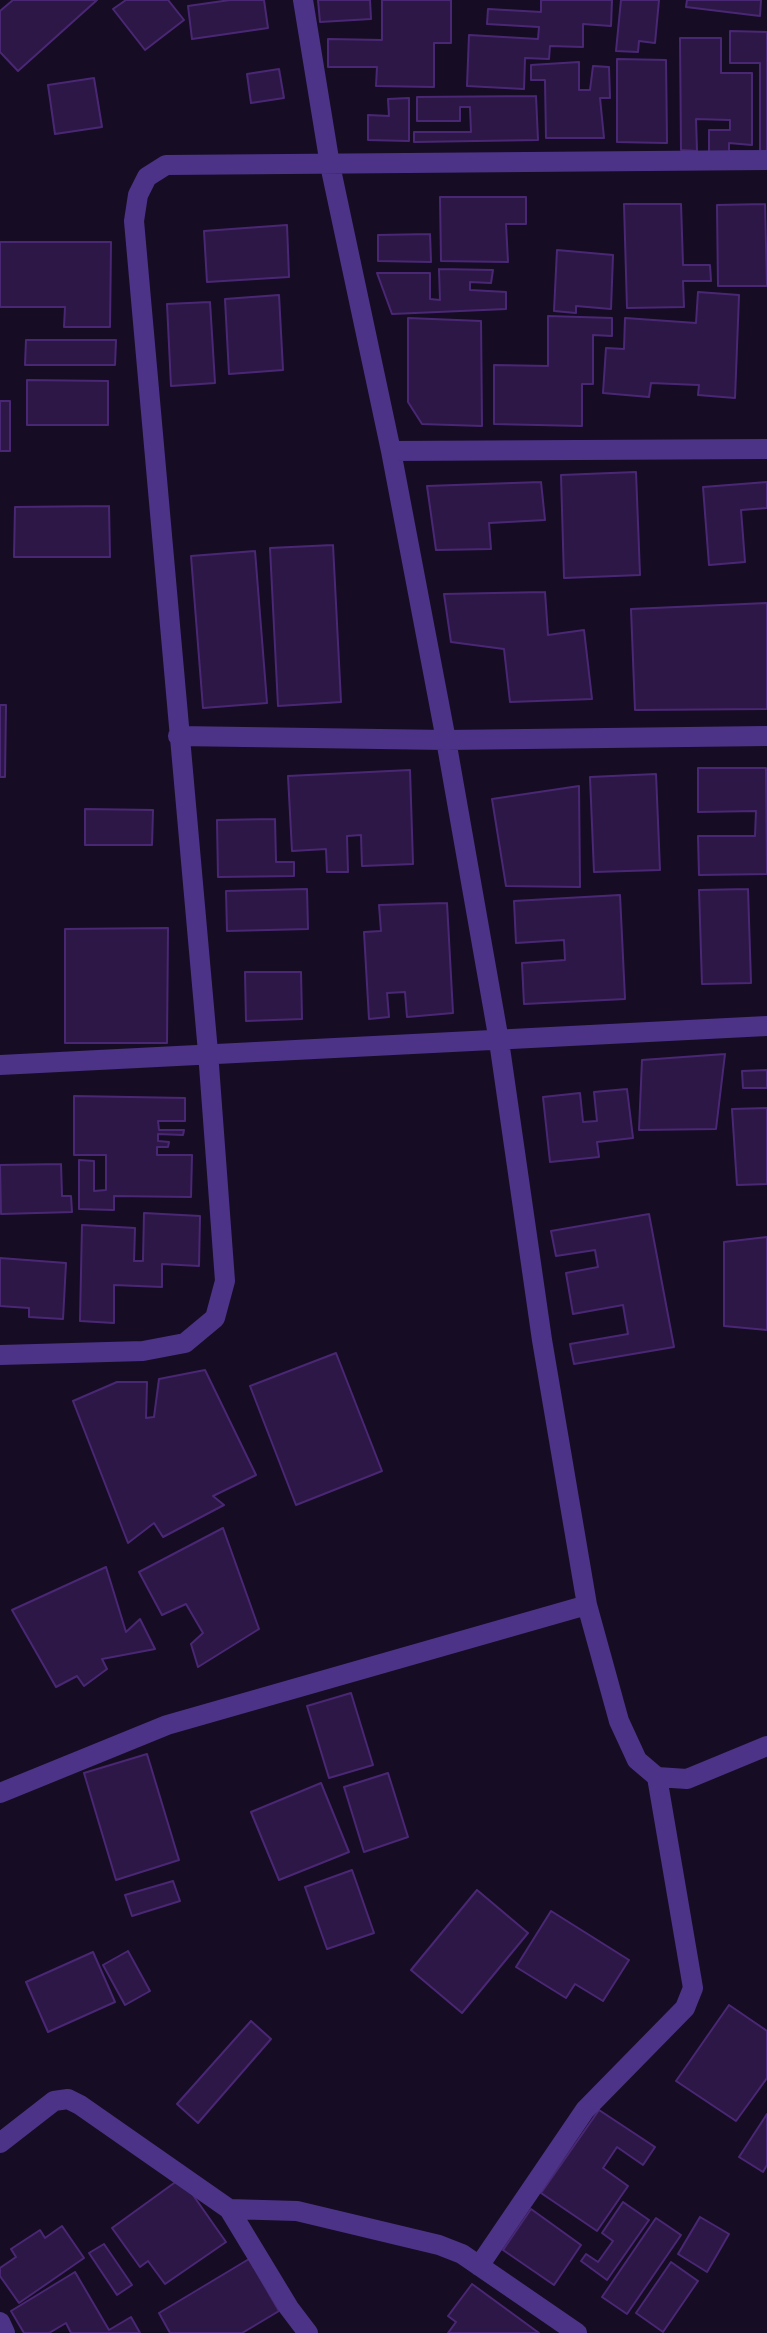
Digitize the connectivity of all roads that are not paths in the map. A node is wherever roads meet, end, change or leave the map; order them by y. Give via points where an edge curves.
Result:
1 (303, 0) edge
2 (767, 160) edge
3 (330, 165) junction
4 (767, 449) edge
5 (391, 451) junction
6 (178, 736) junction
7 (767, 736) edge
8 (446, 740) junction
9 (767, 1026) edge
10 (499, 1041) junction
11 (208, 1052) junction
12 (0, 1065) edge
13 (0, 1355) edge
14 (587, 1605) junction
15 (767, 1746) edge
16 (657, 1777) junction
17 (0, 1793) edge
18 (0, 2143) edge
19 (229, 2209) junction
20 (479, 2266) junction
21 (0, 2322) edge
22 (5, 2333) edge
23 (308, 2333) edge
24 (577, 2333) edge

1 - 3 street
2 - 3 street
3 - 5 street
3 - 6 street via 166,165 147,177 138,195 134,221
4 - 5 street
5 - 8 street
6 - 8 street
6 - 11 street
7 - 8 street
8 - 10 street
9 - 10 street
10 - 11 street
10 - 14 street
11 - 12 street
11 - 13 street via 225,1281 215,1318 185,1343 143,1351
14 - 16 street via 619,1721 637,1760
14 - 17 street via 167,1725
15 - 16 street via 687,1779
16 - 20 street via 693,1988 685,2008 585,2110
18 - 19 street via 54,2101 68,2099
19 - 20 street via 297,2211 439,2245
19 - 23 street
20 - 24 street
21 - 22 street

